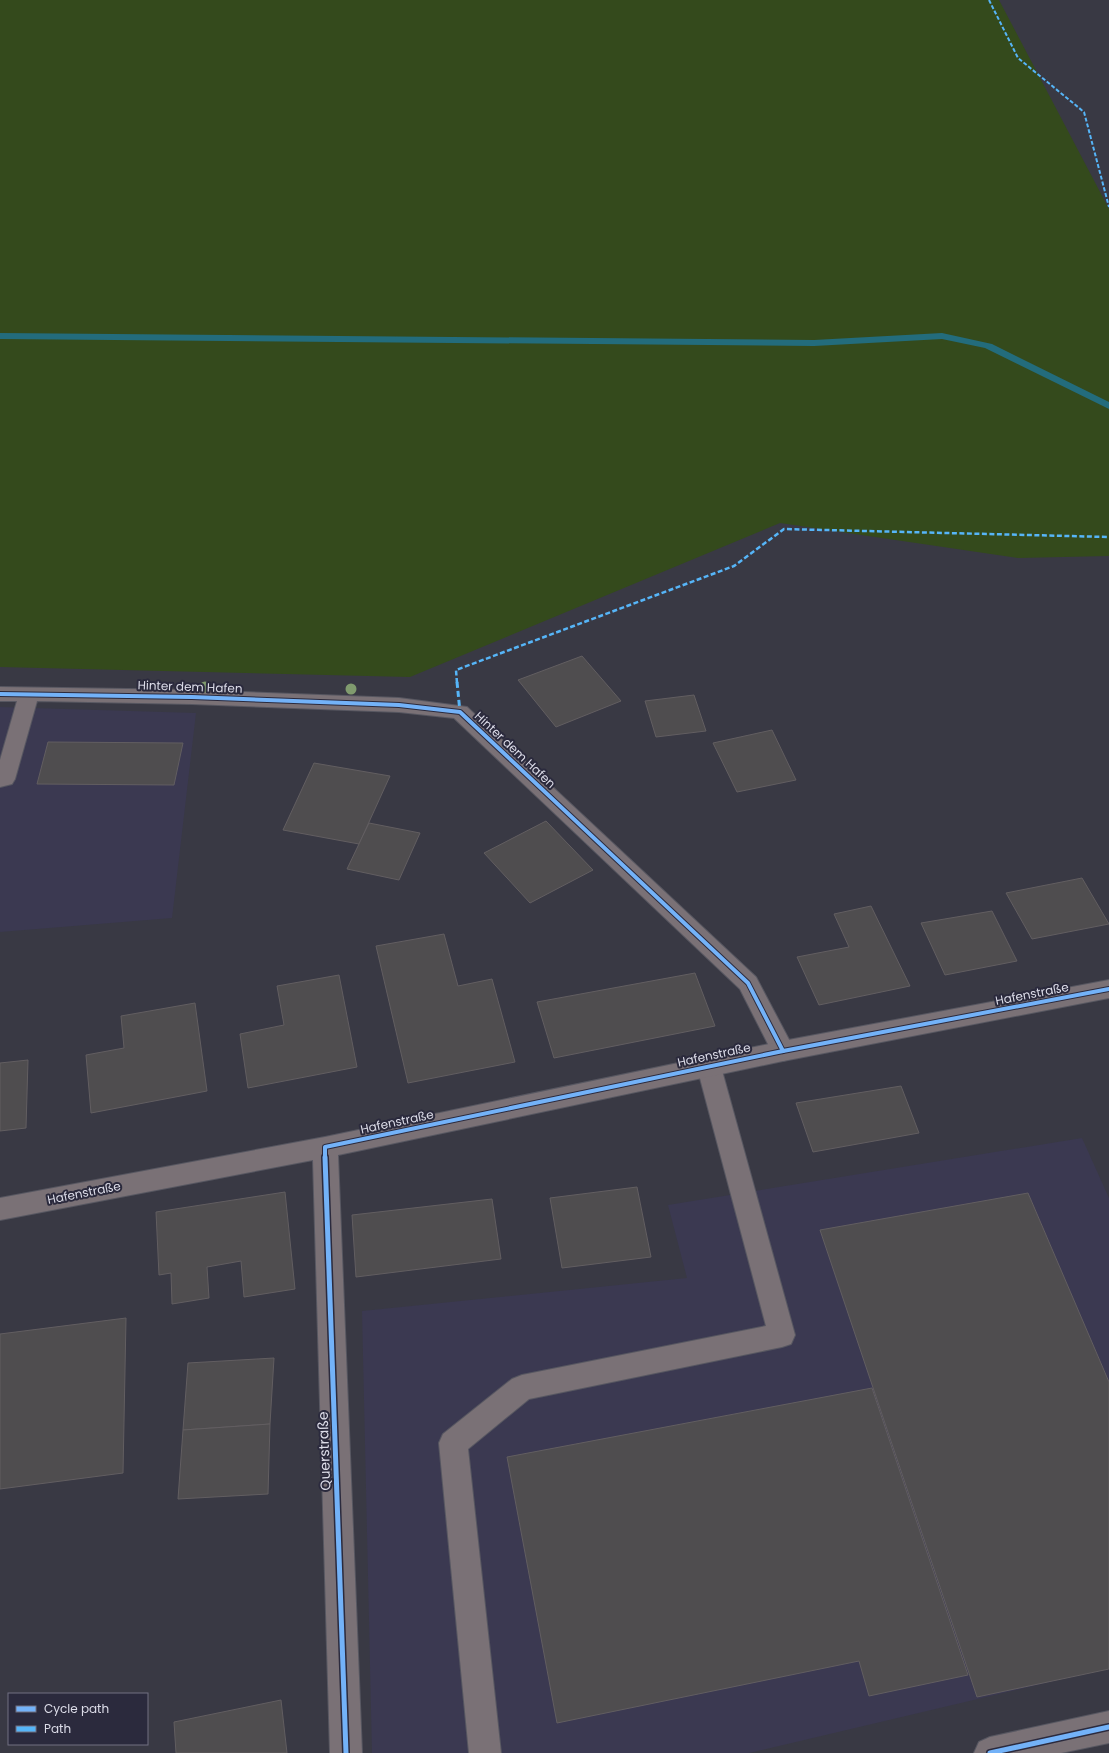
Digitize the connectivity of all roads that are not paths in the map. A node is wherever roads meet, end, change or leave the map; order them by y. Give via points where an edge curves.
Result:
1 (0, 694) edge
2 (29, 694) junction
3 (0, 780) edge
4 (1109, 989) edge
5 (783, 1051) junction
6 (709, 1066) junction
7 (325, 1147) junction
8 (0, 1209) edge
9 (1109, 1727) edge
10 (346, 1753) edge
11 (485, 1753) edge
12 (990, 1753) edge

1 - 2 street, Hinter dem Hafen
2 - 3 street via 5,779
2 - 5 street, Hinter dem Hafen via 399,704 460,712 748,983
4 - 5 street, Hafenstraße
5 - 6 street, Hafenstraße
6 - 7 street, Hafenstraße
6 - 11 street via 782,1334 522,1388 453,1443
7 - 8 street, Hafenstraße
7 - 10 street, Querstraße
9 - 12 street

